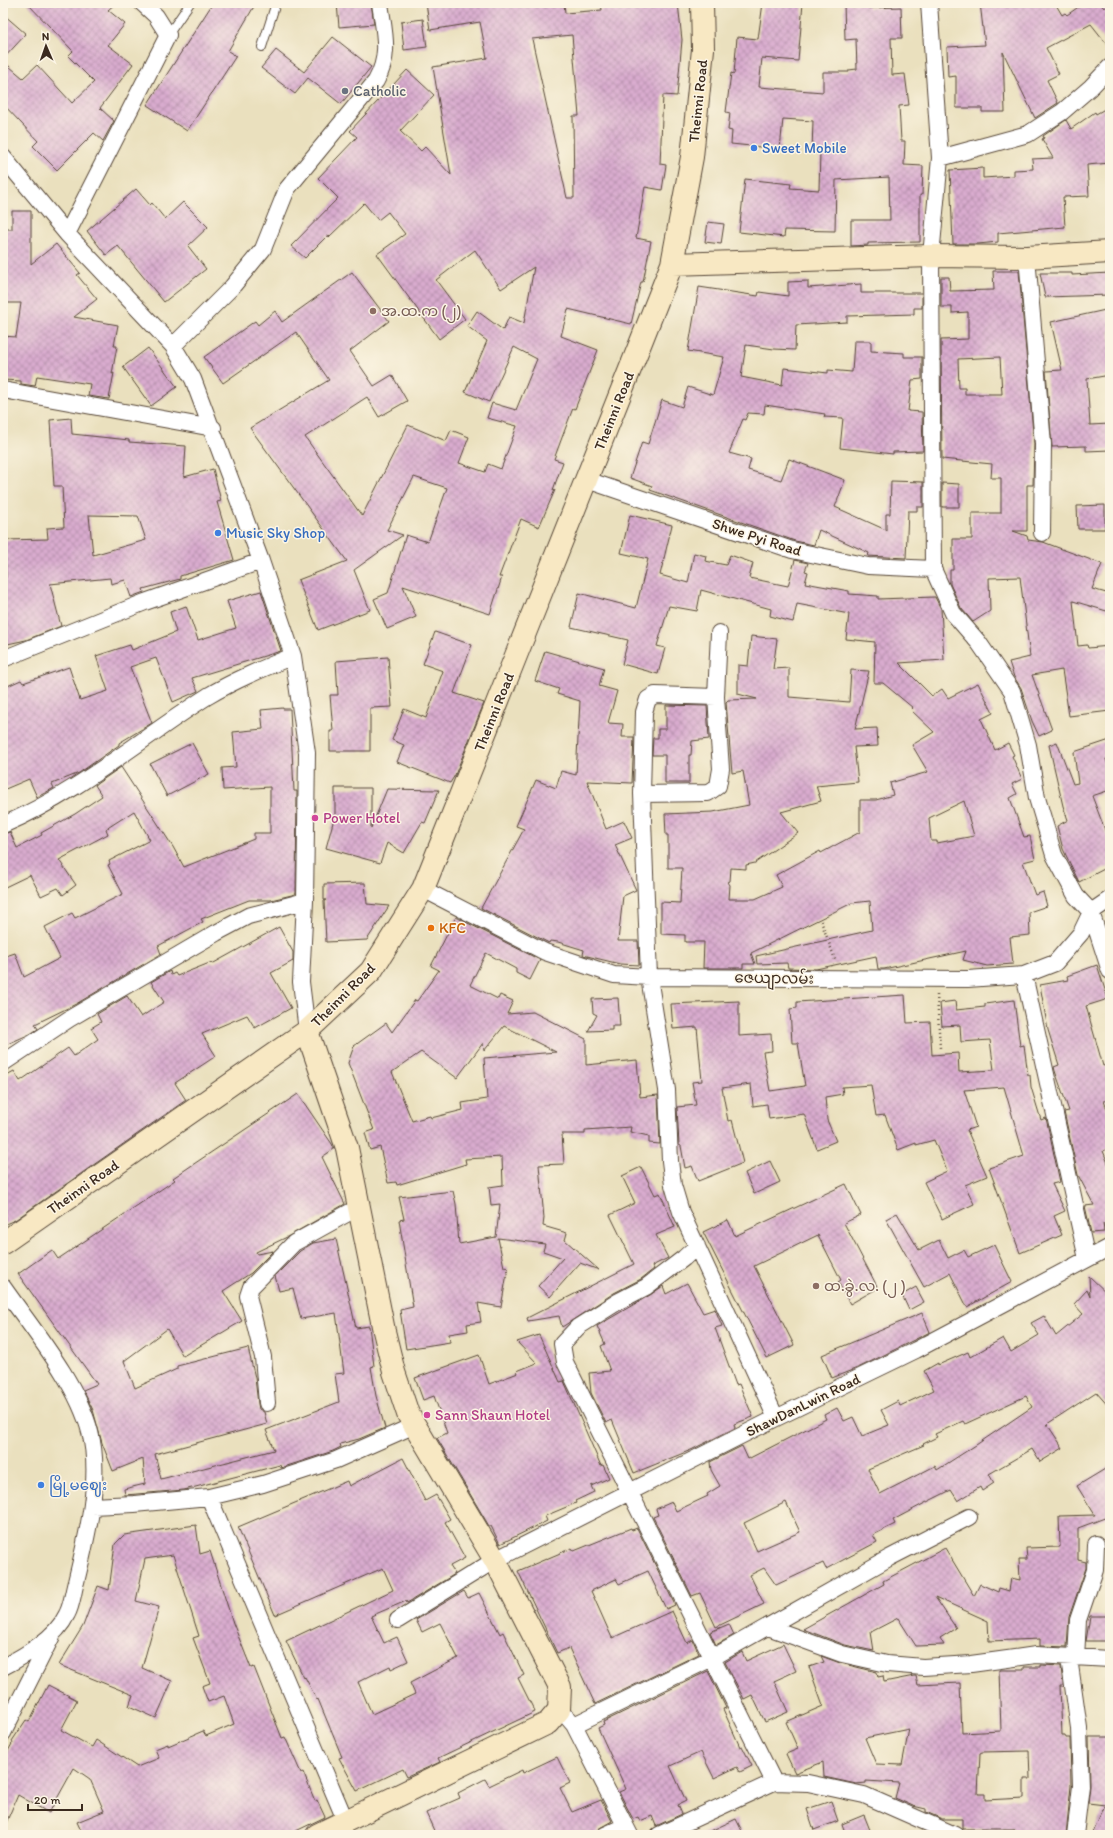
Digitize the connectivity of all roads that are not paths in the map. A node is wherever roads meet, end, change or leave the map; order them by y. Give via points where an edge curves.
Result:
1 (142, 3) edge
2 (190, 3) edge
3 (276, 3) edge
4 (380, 3) edge
5 (702, 3) edge
6 (929, 3) edge
7 (168, 35) junction
8 (262, 46) dead end
9 (1110, 66) edge
10 (3, 157) edge
11 (940, 158) junction
12 (67, 234) junction
13 (1110, 252) edge
14 (931, 256) junction
15 (1027, 257) junction
16 (672, 264) junction
17 (173, 346) junction
18 (3, 390) edge
19 (213, 428) junction
20 (587, 480) junction
21 (1042, 533) dead end
22 (261, 561) junction
23 (933, 569) junction
24 (719, 633) dead end
25 (293, 656) junction
26 (3, 659) edge
27 (716, 697) junction
28 (642, 794) junction
29 (3, 824) edge
30 (423, 889) junction
31 (1110, 899) edge
32 (305, 901) junction
33 (1091, 912) junction
34 (1110, 971) edge
35 (1024, 975) junction
36 (649, 977) junction
37 (307, 1032) junction
38 (3, 1062) edge
39 (360, 1207) junction
40 (3, 1243) edge
41 (697, 1246) junction
42 (1110, 1247) edge
43 (1087, 1259) junction
44 (3, 1287) edge
45 (268, 1403) dead end
46 (776, 1418) junction
47 (415, 1425) junction
48 (631, 1492) junction
49 (209, 1497) junction
50 (92, 1506) junction
51 (969, 1517) dead end
52 (1096, 1544) dead end
53 (495, 1560) junction
54 (398, 1620) dead end
55 (768, 1627) junction
56 (53, 1634) junction
57 (712, 1658) junction
58 (1073, 1658) junction
59 (1110, 1659) edge
60 (3, 1667) edge
61 (567, 1717) junction
62 (3, 1733) edge
63 (774, 1782) junction
64 (349, 1828) edge
65 (627, 1831) edge
66 (317, 1835) edge
67 (605, 1835) edge
68 (659, 1835) edge
69 (955, 1835) edge
70 (1075, 1835) edge

1 - 7 street via 156,16
2 - 7 lane
3 - 8 lane
4 - 17 street via 386,50 384,68 287,189 263,249 232,287
5 - 16 main road, Theinni Road via 703,49 692,157
6 - 11 street
7 - 12 street
9 - 11 street via 1091,87 1062,112 1028,134
10 - 12 street
11 - 14 street
12 - 17 street
13 - 15 main road
14 - 15 main road
14 - 16 main road
14 - 23 street
15 - 21 street via 1043,444
16 - 20 main road, Theinni Road
17 - 19 street via 193,379
18 - 19 street
19 - 22 street
20 - 23 street, Shwe Pyi Road via 792,550 868,566
20 - 30 main road, Theinni Road
22 - 25 street
22 - 26 street via 145,602
23 - 33 street via 954,613 979,643 1012,692 1028,745 1037,798 1054,855 1076,896
24 - 27 street
25 - 29 street via 246,676 209,696 92,776 24,816
25 - 32 street via 307,753
27 - 28 street via 655,695 648,699 644,712
27 - 28 street via 721,769 718,786 708,793
28 - 36 street
30 - 36 street, ဇေယျာလမ်း via 545,952 614,975
30 - 37 main road, Theinni Road via 371,972
31 - 33 street
32 - 37 street via 301,982
32 - 38 street via 248,916 216,933 69,1019
33 - 34 street
33 - 35 street, ဇေယျာလမ်း via 1081,933 1056,963
35 - 36 street, ဇေယျာလမ်း via 968,979
35 - 43 street
36 - 41 street via 667,1090 673,1185 681,1212
37 - 39 main road via 347,1148
37 - 40 main road, Theinni Road
39 - 45 street via 294,1243 251,1287 248,1296 263,1357
39 - 47 main road via 394,1372 408,1414
41 - 46 street
41 - 48 street via 646,1287 578,1327 562,1344 565,1362
42 - 43 street, ShawDanLwin Road
43 - 46 street, ShawDanLwin Road via 916,1350
44 - 50 street via 76,1396 90,1432 95,1466
46 - 48 street, ShawDanLwin Road
47 - 49 street via 336,1460 264,1484
47 - 53 main road
48 - 53 street, ShawDanLwin Road
48 - 57 street
49 - 50 street
49 - 64 street
50 - 56 street via 68,1614
51 - 55 street via 889,1558
52 - 58 street via 1095,1570 1078,1620
53 - 54 street, ShawDanLwin Road
53 - 61 main road via 560,1687
55 - 57 street
55 - 58 street via 842,1654 887,1664 923,1667 971,1664 1036,1655
56 - 60 street
56 - 62 street
57 - 61 street
57 - 63 street
58 - 59 street
58 - 70 street via 1080,1728 1081,1786
61 - 64 main road via 548,1723
61 - 65 street
63 - 68 street
63 - 69 street via 808,1783 864,1795
64 - 66 main road
65 - 67 street

